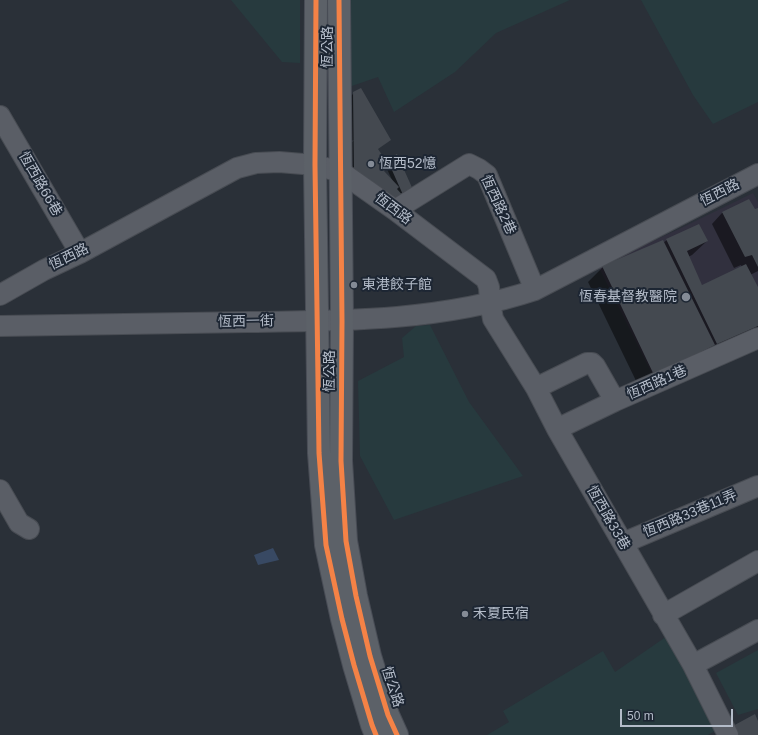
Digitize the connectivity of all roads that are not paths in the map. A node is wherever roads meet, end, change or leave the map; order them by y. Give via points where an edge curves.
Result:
1 (316, 0) edge
2 (339, 0) edge
3 (0, 116) edge
4 (315, 165) junction
5 (341, 172) junction
6 (758, 174) edge
7 (395, 210) junction
8 (80, 252) junction
9 (535, 290) junction
10 (0, 295) edge
11 (490, 302) junction
12 (317, 321) junction
13 (342, 321) junction
14 (0, 326) edge
15 (758, 338) edge
16 (536, 388) junction
17 (614, 401) junction
18 (557, 429) junction
19 (758, 486) edge
20 (0, 490) edge
21 (29, 529) dead end
22 (623, 543) junction
23 (758, 561) edge
24 (663, 615) junction
25 (758, 630) edge
26 (693, 665) junction
27 (376, 735) edge
28 (397, 735) edge
29 (728, 735) edge

1 - 4 main road, 恆公路
2 - 5 main road, 恆公路
3 - 8 street, 恆西路66巷
4 - 5 street, 恆西路
4 - 8 street, 恆西路 via 279,162 256,163 237,168
4 - 12 main road, 恆公路
5 - 7 street, 恆西路
5 - 13 main road, 恆公路
6 - 9 street, 恆西路
7 - 9 street, 恆西路2巷 via 469,164 479,169 487,175
7 - 11 street, 恆西路 via 486,279
8 - 10 street, 恆西路
9 - 11 street, 恆西路
11 - 13 street, 恆西一街 via 414,316
11 - 16 street, 恆西路33巷 via 492,320
12 - 13 street, 恆西一街
12 - 14 street, 恆西一街
12 - 27 main road, 恆公路 via 319,453 326,545 354,665
13 - 28 main road, 恆公路 via 341,461 346,541 370,656 388,715
15 - 17 street, 恆西路1巷
16 - 17 street via 587,363 592,363
16 - 18 street, 恆西路33巷
17 - 18 street, 恆西路1巷
18 - 22 street, 恆西路33巷
19 - 22 street, 恆西路33巷11弄
20 - 21 street via 19,523
22 - 24 street, 恆西路33巷
23 - 24 street
24 - 26 street, 恆西路33巷
25 - 26 street
26 - 29 street, 恆西路33巷

